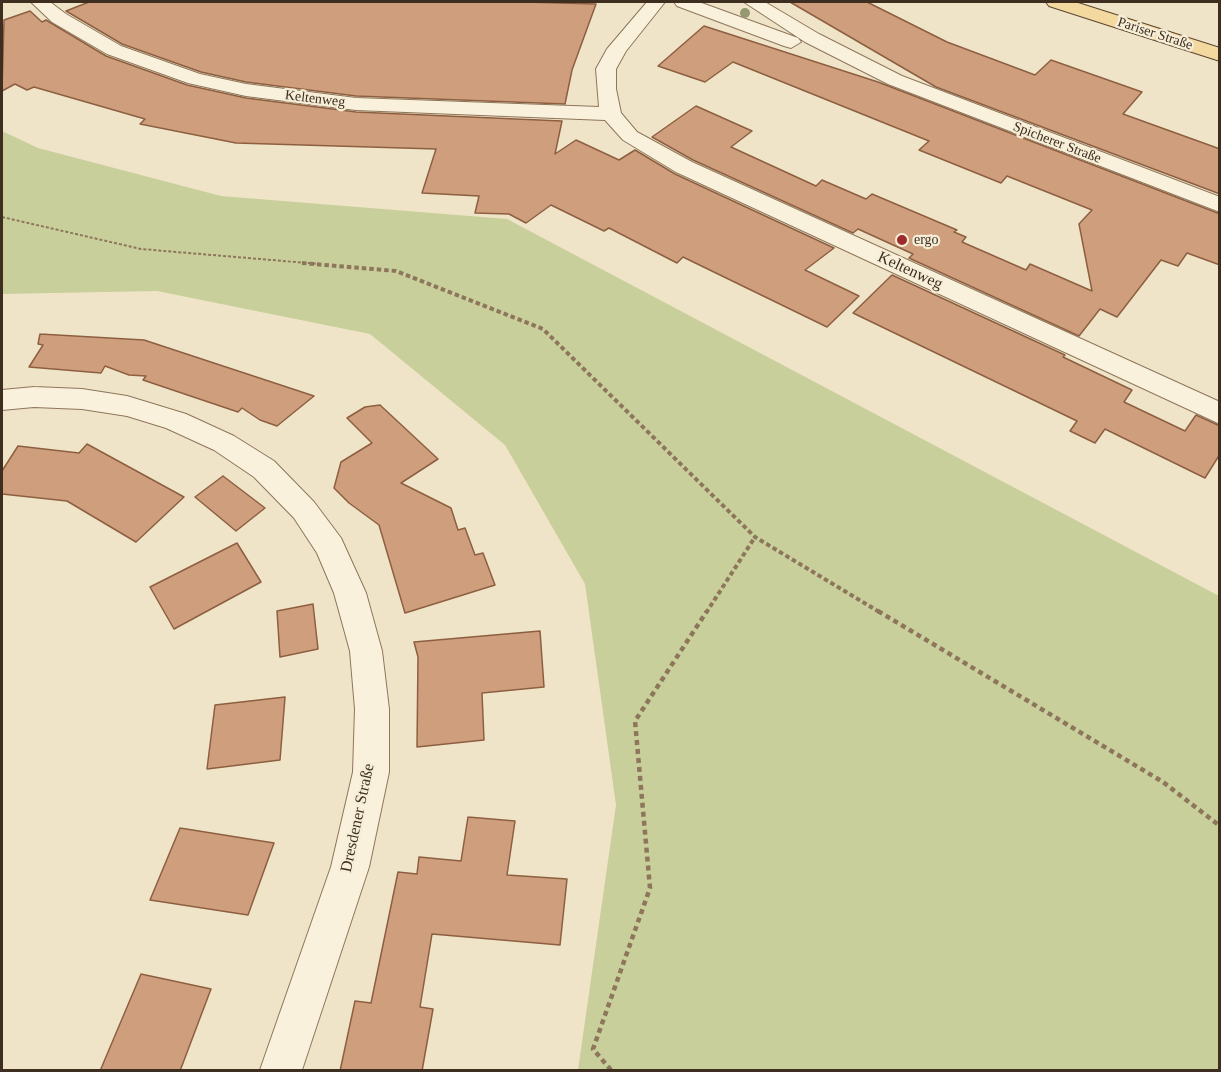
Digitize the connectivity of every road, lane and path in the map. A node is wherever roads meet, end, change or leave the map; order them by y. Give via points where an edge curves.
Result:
1 (40, 2) edge
2 (656, 2) edge
3 (683, 2) edge
4 (753, 2) edge
5 (1056, 2) edge
6 (1111, 2) edge
7 (1220, 36) edge
8 (1220, 55) edge
9 (896, 80) junction
10 (611, 114) junction
11 (1220, 205) edge
12 (2, 217) edge
13 (2, 399) edge
14 (1220, 414) edge
15 (754, 537) junction
16 (1220, 826) edge
17 (281, 1071) edge
18 (611, 1071) edge

1 - 10 street, Keltenweg via 68,24 114,50 195,79 246,90 356,104
2 - 10 street via 617,49 606,69
3 - 9 street, Spicherer Straße
4 - 9 street, Spicherer Straße via 812,38
5 - 8 main road, Pariser Straße
6 - 7 main road, Pariser Straße
9 - 11 street, Spicherer Straße
10 - 14 street, Keltenweg via 630,136 675,162
12 - 15 path via 141,249 396,271 543,329
13 - 17 street, Dresdener Straße via 82,399 127,406 224,442 264,469 304,510 330,547 350,593 366,651 372,709 371,772 350,867
15 - 16 path via 1163,782
15 - 18 path via 635,721 650,888 593,1049

